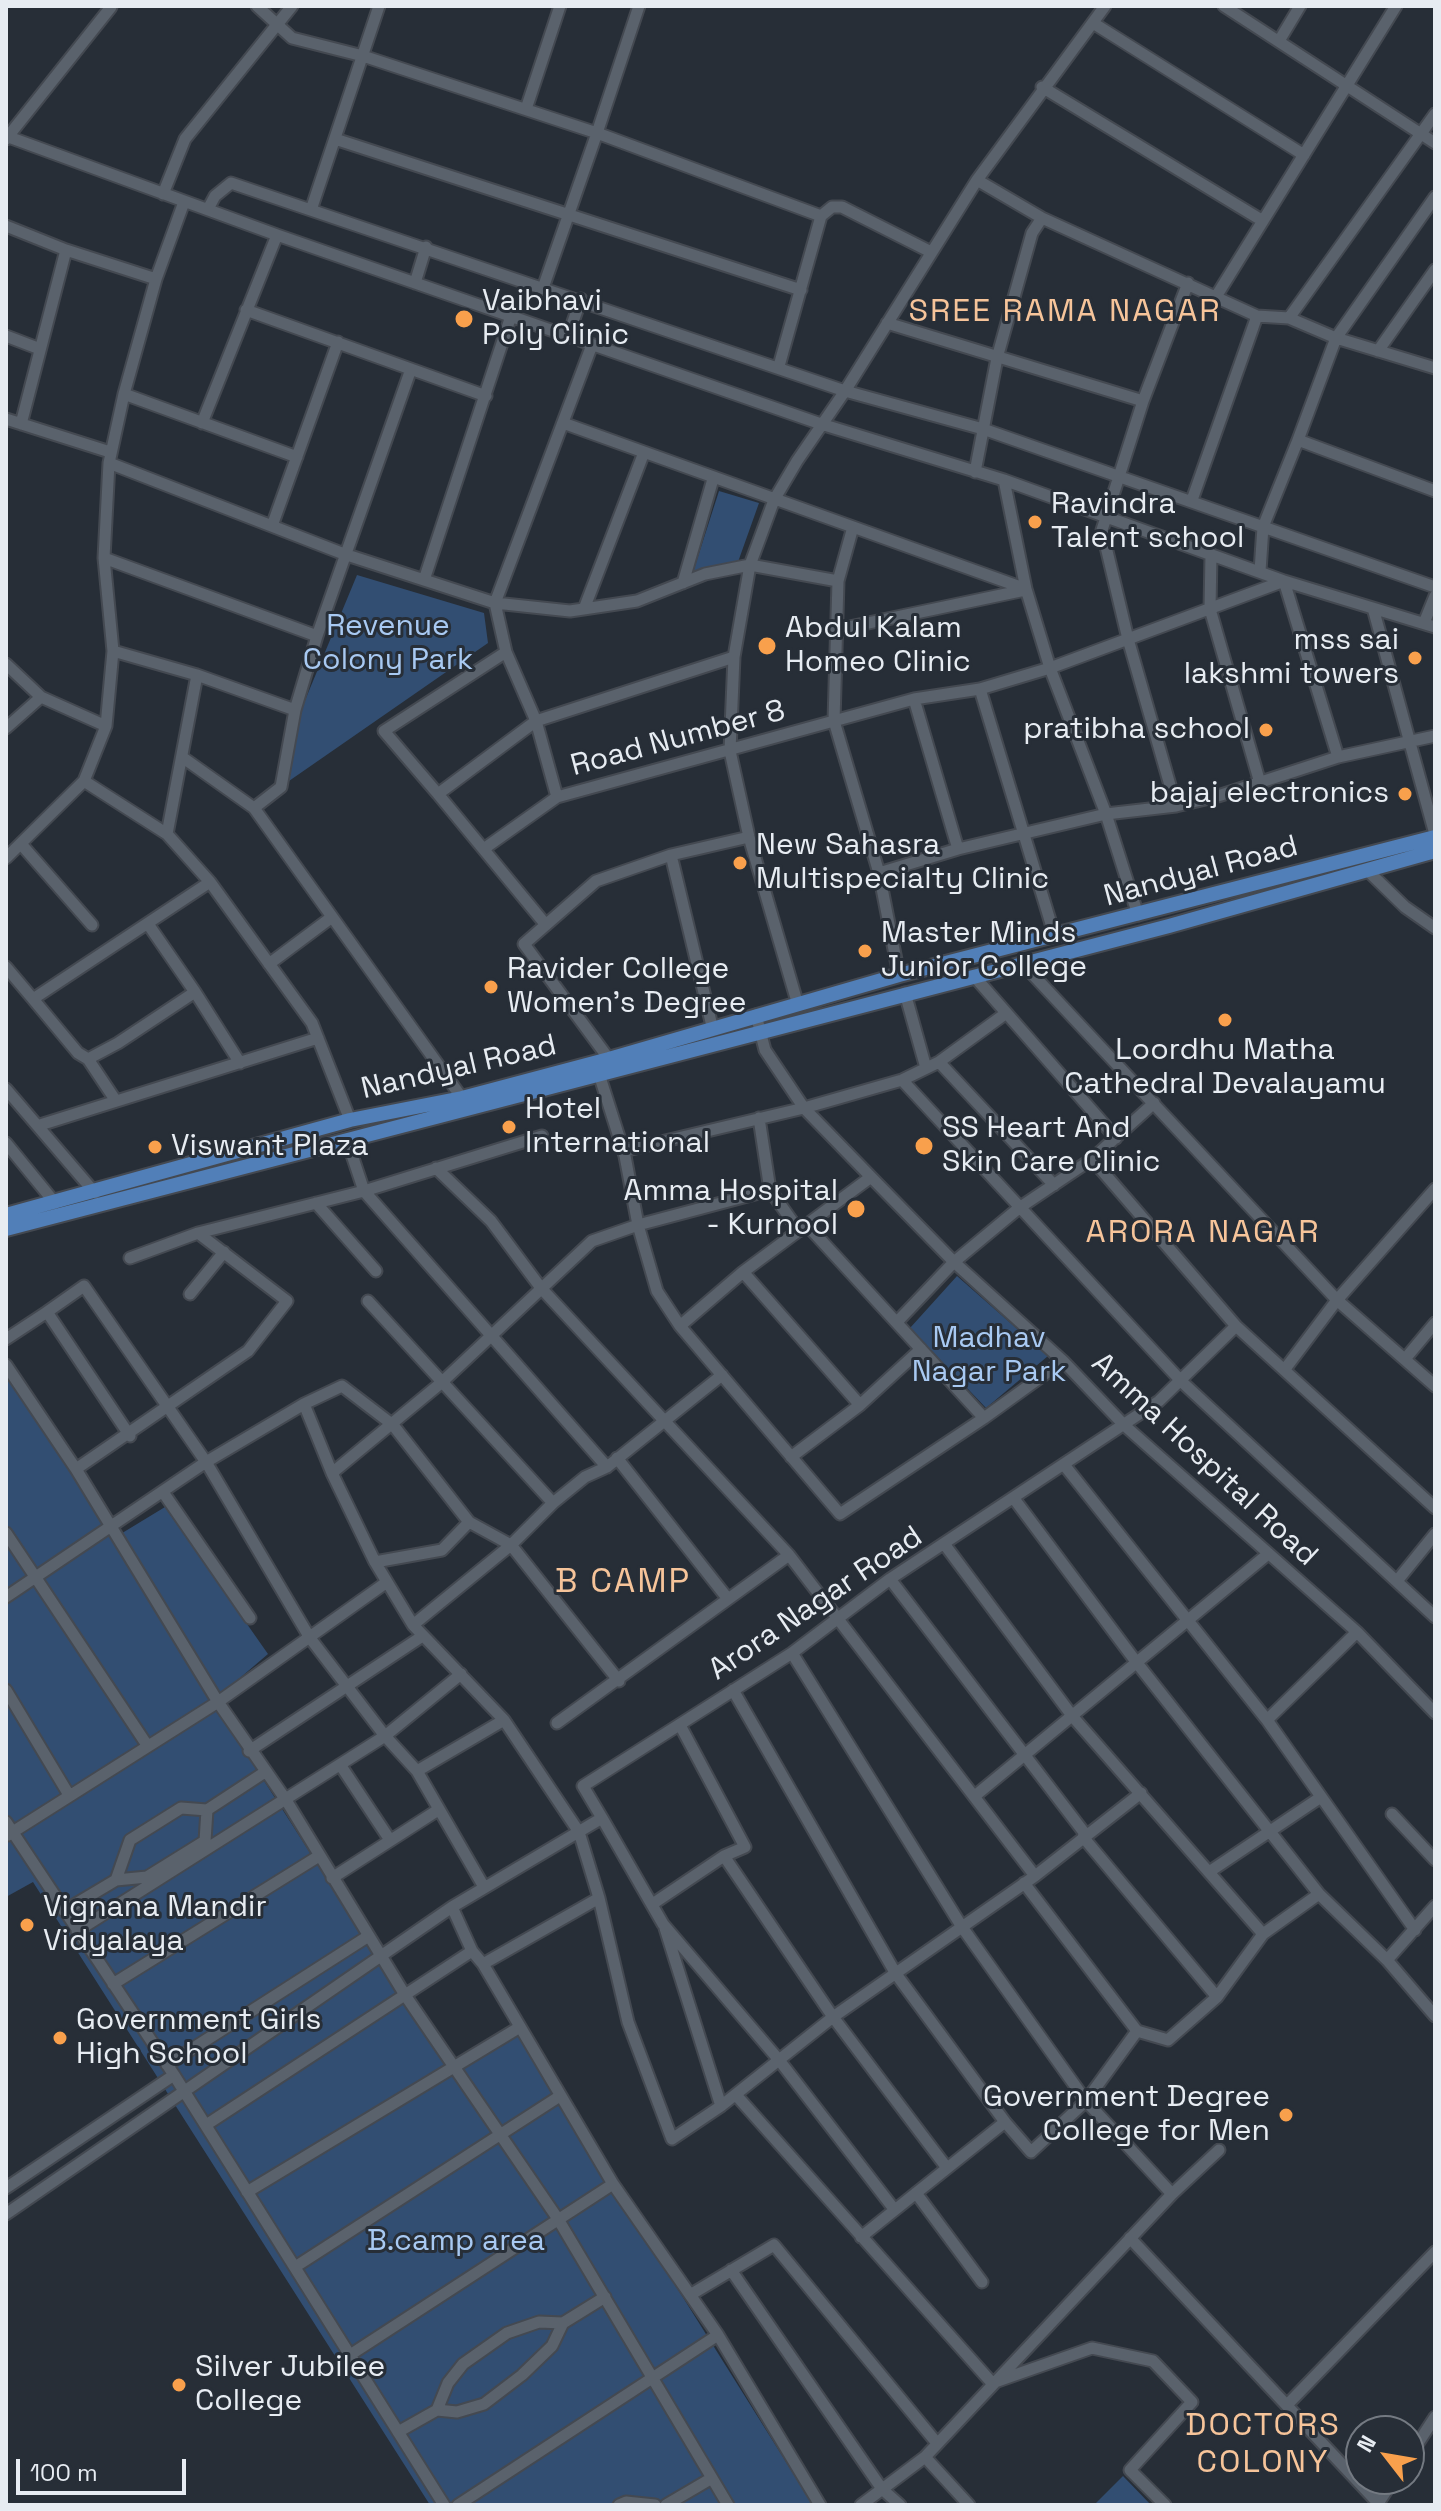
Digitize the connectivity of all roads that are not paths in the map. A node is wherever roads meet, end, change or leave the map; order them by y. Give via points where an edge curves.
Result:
1 (257, 6) edge
2 (292, 6) edge
3 (379, 6) edge
4 (560, 6) edge
5 (639, 6) edge
6 (1105, 6) edge
7 (1224, 6) edge
8 (1300, 6) edge
9 (1396, 6) edge
10 (111, 7) edge
11 (1093, 23) junction
12 (277, 24) junction
13 (1279, 41) junction
14 (363, 56) junction
15 (1348, 83) junction
16 (1042, 87) junction
17 (526, 109) junction
18 (1435, 114) edge
19 (597, 133) junction
20 (1422, 134) junction
21 (7, 137) edge
22 (335, 139) junction
23 (1435, 143) edge
24 (1304, 155) junction
25 (977, 180) junction
26 (163, 194) junction
27 (1435, 197) edge
28 (184, 202) junction
29 (208, 209) junction
30 (311, 210) junction
31 (570, 214) junction
32 (821, 216) junction
33 (1042, 218) junction
34 (1263, 221) junction
35 (6, 226) edge
36 (277, 235) junction
37 (426, 247) junction
38 (66, 250) junction
39 (931, 252) junction
40 (1435, 270) edge
41 (156, 279) junction
42 (415, 283) junction
43 (1188, 283) junction
44 (543, 288) junction
45 (801, 290) junction
46 (1217, 295) junction
47 (581, 299) junction
48 (246, 310) junction
49 (511, 316) junction
50 (1257, 316) junction
51 (1289, 318) junction
52 (887, 323) junction
53 (6, 336) edge
54 (568, 336) junction
55 (1336, 338) junction
56 (338, 342) junction
57 (592, 345) junction
58 (40, 349) junction
59 (1378, 351) junction
60 (997, 358) junction
61 (779, 366) junction
62 (1435, 368) edge
63 (411, 369) junction
64 (845, 391) junction
65 (124, 394) junction
66 (486, 396) junction
67 (1143, 401) junction
68 (6, 419) edge
69 (202, 423) junction
70 (563, 423) junction
71 (21, 424) junction
72 (821, 424) junction
73 (983, 429) junction
74 (1298, 440) junction
75 (643, 455) junction
76 (109, 457) junction
77 (297, 457) junction
78 (975, 472) junction
79 (1118, 475) junction
80 (713, 479) junction
81 (1004, 480) junction
82 (1435, 491) edge
83 (774, 500) junction
84 (1192, 500) junction
85 (1104, 517) junction
86 (272, 526) junction
87 (853, 527) junction
88 (1263, 527) junction
89 (344, 554) junction
90 (1211, 554) junction
91 (104, 558) junction
92 (750, 565) junction
93 (1260, 571) junction
94 (424, 580) junction
95 (838, 581) junction
96 (1284, 581) junction
97 (683, 583) junction
98 (1435, 587) edge
99 (1026, 589) junction
100 (1435, 596) edge
101 (495, 603) junction
102 (1373, 608) junction
103 (584, 609) junction
104 (1210, 609) junction
105 (1430, 625) edge
106 (835, 630) junction
107 (317, 636) junction
108 (1128, 639) junction
109 (113, 651) junction
110 (506, 652) junction
111 (734, 657) junction
112 (6, 664) edge
113 (1050, 668) junction
114 (197, 675) junction
115 (980, 689) junction
116 (41, 697) junction
117 (914, 699) junction
118 (295, 710) junction
119 (536, 721) junction
120 (834, 721) junction
121 (106, 726) junction
122 (6, 728) edge
123 (1435, 736) edge
124 (1408, 741) junction
125 (730, 751) junction
126 (182, 757) junction
127 (1338, 757) junction
128 (84, 781) junction
129 (1260, 783) junction
130 (438, 794) junction
131 (557, 797) junction
132 (1176, 806) junction
133 (254, 808) junction
134 (1106, 814) junction
135 (167, 834) junction
136 (1435, 835) edge
137 (1026, 836) junction
138 (749, 837) junction
139 (21, 844) junction
140 (485, 848) junction
141 (958, 849) junction
142 (1435, 851) edge
143 (671, 855) junction
144 (6, 858) edge
145 (1367, 870) junction
146 (879, 873) junction
147 (210, 882) junction
148 (1138, 915) junction
149 (332, 917) junction
150 (148, 924) junction
151 (92, 925) dead end
152 (546, 925) junction
153 (1435, 928) edge
154 (1055, 937) junction
155 (1022, 963) junction
156 (269, 964) junction
157 (6, 967) edge
158 (899, 975) junction
159 (974, 976) junction
160 (195, 992) junction
161 (905, 993) junction
162 (33, 999) junction
163 (798, 1005) junction
164 (1005, 1014) junction
165 (756, 1015) junction
166 (712, 1026) junction
167 (759, 1032) junction
168 (318, 1038) junction
169 (88, 1059) junction
170 (609, 1059) junction
171 (939, 1062) junction
172 (240, 1063) junction
173 (926, 1068) junction
174 (599, 1074) junction
175 (902, 1080) junction
176 (6, 1089) edge
177 (462, 1098) junction
178 (116, 1101) junction
179 (1154, 1103) junction
180 (804, 1108) junction
181 (759, 1118) junction
182 (350, 1120) junction
183 (40, 1125) junction
184 (542, 1136) dead end
185 (1116, 1138) junction
186 (347, 1140) junction
187 (6, 1143) edge
188 (623, 1151) junction
189 (1092, 1159) junction
190 (436, 1168) junction
191 (871, 1177) junction
192 (1054, 1185) junction
193 (1435, 1189) edge
194 (770, 1190) junction
195 (364, 1191) junction
196 (95, 1193) junction
197 (55, 1203) junction
198 (316, 1203) junction
199 (1019, 1208) junction
200 (6, 1215) edge
201 (638, 1225) junction
202 (803, 1228) junction
203 (6, 1229) edge
204 (198, 1233) junction
205 (224, 1252) junction
206 (130, 1258) dead end
207 (954, 1262) junction
208 (376, 1271) dead end
209 (743, 1272) junction
210 (541, 1288) junction
211 (190, 1294) dead end
212 (1337, 1300) junction
213 (368, 1301) dead end
214 (47, 1312) junction
215 (897, 1322) junction
216 (1435, 1323) edge
217 (680, 1326) junction
218 (1236, 1326) junction
219 (491, 1335) junction
220 (6, 1339) edge
221 (921, 1349) junction
222 (1405, 1359) junction
223 (1063, 1361) junction
224 (6, 1365) edge
225 (1285, 1369) junction
226 (722, 1375) junction
227 (1182, 1382) junction
228 (441, 1383) junction
229 (1435, 1386) edge
230 (304, 1404) junction
231 (860, 1405) junction
232 (169, 1409) junction
233 (984, 1418) junction
234 (663, 1422) junction
235 (393, 1425) junction
236 (1124, 1425) junction
237 (130, 1436) junction
238 (791, 1457) junction
239 (617, 1458) junction
240 (206, 1462) junction
241 (1065, 1466) junction
242 (607, 1467) junction
243 (76, 1469) junction
244 (332, 1473) junction
245 (163, 1492) junction
246 (1015, 1500) junction
247 (553, 1503) junction
248 (1435, 1508) edge
249 (469, 1522) junction
250 (112, 1526) junction
251 (6, 1533) edge
252 (1435, 1534) edge
253 (511, 1545) junction
254 (945, 1545) junction
255 (1268, 1554) junction
256 (789, 1555) junction
257 (375, 1562) junction
258 (35, 1578) junction
259 (890, 1579) junction
260 (1397, 1581) junction
261 (387, 1582) junction
262 (6, 1597) edge
263 (728, 1599) junction
264 (838, 1616) junction
265 (1435, 1617) edge
266 (250, 1618) dead end
267 (1188, 1623) junction
268 (413, 1625) junction
269 (1357, 1632) junction
270 (421, 1637) junction
271 (310, 1638) junction
272 (792, 1653) junction
273 (1137, 1663) junction
274 (461, 1674) junction
275 (619, 1681) junction
276 (348, 1686) junction
277 (6, 1690) edge
278 (733, 1690) junction
279 (218, 1702) junction
280 (1435, 1713) edge
281 (1073, 1717) junction
282 (504, 1720) junction
283 (1267, 1720) junction
284 (557, 1723) dead end
285 (680, 1725) junction
286 (385, 1736) junction
287 (147, 1745) junction
288 (249, 1751) junction
289 (1021, 1755) junction
290 (341, 1766) junction
291 (417, 1771) junction
292 (265, 1772) junction
293 (1141, 1793) junction
294 (69, 1795) junction
295 (976, 1795) junction
296 (1321, 1797) junction
297 (286, 1800) junction
298 (207, 1810) junction
299 (438, 1810) junction
300 (1392, 1814) dead end
301 (602, 1818) junction
302 (8, 1830) edge
303 (1269, 1830) junction
304 (579, 1832) junction
305 (1084, 1836) junction
306 (390, 1840) junction
307 (319, 1856) junction
308 (724, 1856) junction
309 (1435, 1860) edge
310 (1209, 1872) junction
311 (1035, 1876) junction
312 (332, 1878) junction
313 (116, 1880) junction
314 (1024, 1883) junction
315 (484, 1887) junction
316 (1319, 1894) junction
317 (599, 1898) junction
318 (654, 1903) junction
319 (1435, 1906) edge
320 (452, 1907) junction
321 (64, 1911) junction
322 (663, 1924) junction
323 (962, 1927) junction
324 (1415, 1930) junction
325 (77, 1931) junction
326 (1263, 1934) junction
327 (367, 1937) junction
328 (472, 1951) junction
329 (382, 1958) junction
330 (1387, 1960) junction
331 (483, 1964) junction
332 (896, 1974) junction
333 (113, 1984) junction
334 (405, 1995) junction
335 (1217, 1997) junction
336 (1435, 2016) edge
337 (833, 2017) junction
338 (520, 2027) junction
339 (1137, 2031) junction
340 (779, 2060) junction
341 (452, 2068) junction
342 (170, 2070) junction
343 (185, 2094) junction
344 (736, 2095) junction
345 (560, 2096) junction
346 (1086, 2101) junction
347 (721, 2106) junction
348 (1005, 2122) junction
349 (206, 2125) junction
350 (501, 2134) junction
351 (1219, 2150) dead end
352 (947, 2168) junction
353 (613, 2184) junction
354 (6, 2188) edge
355 (247, 2192) junction
356 (916, 2193) junction
357 (1172, 2194) junction
358 (894, 2209) junction
359 (6, 2214) edge
360 (558, 2219) junction
361 (861, 2237) junction
362 (1130, 2238) junction
363 (1435, 2252) edge
364 (295, 2267) junction
365 (731, 2270) junction
366 (982, 2282) dead end
367 (690, 2295) junction
368 (605, 2297) junction
369 (563, 2323) junction
370 (718, 2335) junction
371 (350, 2355) junction
372 (653, 2377) junction
373 (992, 2383) junction
374 (1287, 2405) junction
375 (437, 2410) junction
376 (398, 2432) junction
377 (936, 2442) junction
378 (925, 2457) junction
379 (712, 2478) junction
380 (882, 2489) junction
381 (444, 2505) edge
382 (458, 2505) edge
383 (619, 2505) edge
384 (655, 2505) edge
385 (666, 2505) edge
386 (728, 2505) edge
387 (820, 2505) edge
388 (861, 2505) edge
389 (900, 2505) edge
390 (969, 2505) edge
391 (1165, 2505) edge
392 (1379, 2505) edge

1 - 12 street
2 - 12 street
3 - 14 street
4 - 17 street
5 - 19 street
6 - 11 street
7 - 13 street
8 - 13 street
9 - 15 street
10 - 21 street
11 - 16 street
11 - 24 street
12 - 14 street via 292,38
12 - 26 street via 185,139
13 - 15 street
14 - 17 street
14 - 22 street
15 - 20 street
15 - 24 street
16 - 25 street
16 - 34 street
17 - 19 street
18 - 20 street
19 - 31 street
19 - 32 street
20 - 23 street
20 - 51 street
21 - 26 street
22 - 30 street
22 - 31 street
24 - 34 street
25 - 33 street
25 - 39 street
26 - 28 street
27 - 55 street
28 - 29 street
28 - 41 street
29 - 30 street via 231,183
29 - 36 street
30 - 37 street
31 - 44 street
31 - 45 street
32 - 39 street via 842,207
32 - 45 street
33 - 43 street
33 - 60 street via 1032,233
34 - 46 street
35 - 38 street
36 - 42 street
36 - 48 street
37 - 42 street
37 - 44 street
38 - 41 street
38 - 58 street
39 - 52 street
40 - 59 street
41 - 65 street
42 - 49 street
43 - 46 street
43 - 67 street
44 - 47 street
45 - 61 street
46 - 50 street
47 - 54 street
47 - 61 street
48 - 56 street
48 - 69 street
49 - 54 street
49 - 66 street
50 - 51 street
50 - 84 street
51 - 55 street
52 - 60 street
52 - 64 street
53 - 58 street
54 - 57 street
55 - 59 street
55 - 74 street
56 - 63 street
56 - 77 street
57 - 70 street
57 - 72 street
58 - 71 street
59 - 62 street
60 - 67 street
60 - 73 street
61 - 64 street
63 - 66 street
63 - 89 street
64 - 72 street
64 - 73 street
65 - 69 street
65 - 76 street
66 - 94 street
67 - 79 street
68 - 71 street
69 - 77 street
70 - 75 street
70 - 101 street
71 - 76 street
72 - 78 street
72 - 83 street
73 - 78 street
73 - 79 street
74 - 82 street
74 - 88 street
75 - 80 street
75 - 103 street
76 - 86 street
76 - 91 street
77 - 86 street
78 - 81 street
79 - 84 street
79 - 85 street
80 - 83 street
80 - 97 street
81 - 85 street
81 - 99 street
83 - 87 street
83 - 92 street
84 - 88 street
85 - 90 street
85 - 108 street via 1102,530
86 - 89 street
87 - 95 street
87 - 99 street
88 - 93 street
88 - 98 street
89 - 94 street
89 - 107 street
90 - 93 street
90 - 104 street
91 - 107 street
91 - 109 street
92 - 95 street
92 - 97 street
92 - 111 street
93 - 96 street
94 - 101 street
95 - 106 street
96 - 102 street
96 - 104 street, Road Number 8
96 - 127 street
97 - 103 street via 637,601
99 - 106 street
99 - 113 street
100 - 105 street
101 - 103 street
101 - 110 street
102 - 105 street
102 - 124 street
104 - 108 street, Road Number 8
104 - 129 street
106 - 120 street
107 - 118 street
108 - 113 street, Road Number 8
108 - 132 street
109 - 114 street
109 - 121 street
110 - 119 street
110 - 130 street via 384,731
111 - 119 street
111 - 125 street
112 - 116 street
113 - 115 street, Road Number 8
113 - 134 street
114 - 118 street
114 - 126 street
115 - 117 street, Road Number 8
115 - 137 street
116 - 121 street
116 - 122 street
117 - 120 street, Road Number 8
117 - 141 street
118 - 133 street via 281,787
119 - 130 street
119 - 131 street
120 - 125 street, Road Number 8
120 - 146 street
121 - 128 street
123 - 124 street
124 - 127 street
124 - 136 street
125 - 131 street, Road Number 8
125 - 138 street
126 - 133 street
126 - 135 street
127 - 129 street
128 - 135 street
128 - 139 street
129 - 132 street
130 - 140 street
131 - 140 street, Road Number 8
132 - 134 street
133 - 149 street
134 - 137 street
134 - 148 street
135 - 147 street
136 - 148 main road, Nandyal Road
137 - 141 street
137 - 154 street
138 - 143 street
138 - 163 street
139 - 144 street
139 - 151 street
140 - 152 street
141 - 146 street
142 - 145 main road, Nandyal Road
143 - 152 street via 596,881
143 - 166 street
145 - 153 street
145 - 155 main road, Nandyal Road
146 - 158 street
147 - 150 street
147 - 156 street
148 - 154 main road, Nandyal Road
149 - 156 street
149 - 177 street
150 - 160 street
150 - 162 street
152 - 170 street via 524,944
154 - 158 main road, Nandyal Road
155 - 159 main road, Nandyal Road
155 - 179 street
156 - 168 street
157 - 162 street
158 - 163 main road, Nandyal Road
159 - 161 main road, Nandyal Road
159 - 164 street
160 - 169 street
160 - 172 street
161 - 167 main road, Nandyal Road
161 - 173 street
162 - 169 street
163 - 165 main road, Nandyal Road
164 - 171 street
164 - 185 street
165 - 166 main road, Nandyal Road
165 - 167 street
166 - 170 main road, Nandyal Road
167 - 174 main road, Nandyal Road
167 - 180 street via 765,1050
168 - 172 street
168 - 182 street
169 - 178 street
170 - 177 main road, Nandyal Road
171 - 173 street
171 - 192 street
172 - 178 street
173 - 175 street
174 - 186 main road, Nandyal Road
174 - 188 street
175 - 180 street
175 - 199 street
176 - 183 street
177 - 182 main road, Nandyal Road
178 - 183 street
179 - 185 street
179 - 212 street
180 - 181 street
180 - 191 street, Amma Hospital Road
181 - 188 street
181 - 194 street
182 - 196 main road, Nandyal Road
183 - 196 street
184 - 190 street
185 - 189 street
186 - 195 street
186 - 203 main road, Nandyal Road
187 - 197 street
188 - 201 street
189 - 192 street
189 - 218 street
190 - 195 street
190 - 210 street via 491,1221
191 - 202 street
191 - 207 street, Amma Hospital Road
192 - 199 street
193 - 212 street
194 - 201 street
194 - 202 street
195 - 198 street
195 - 219 street
196 - 197 main road, Nandyal Road
197 - 200 main road, Nandyal Road
198 - 204 street
198 - 208 street
199 - 207 street
199 - 227 street
201 - 210 street via 592,1241
201 - 217 street via 657,1291
202 - 209 street
202 - 215 street
204 - 205 street
204 - 206 street
205 - 211 street
205 - 232 street via 287,1301 248,1351
207 - 215 street
207 - 223 street, Amma Hospital Road
209 - 217 street
209 - 231 street
210 - 219 street
210 - 234 street
212 - 222 street
212 - 225 street
213 - 228 street
214 - 220 street
214 - 232 street via 84,1286
214 - 237 street
215 - 221 street
216 - 222 street
217 - 226 street
218 - 225 street
218 - 227 street, Arora Nagar Road
219 - 228 street
219 - 242 street
221 - 231 street
221 - 233 street
222 - 229 street
223 - 233 street
223 - 236 street, Amma Hospital Road
224 - 243 street
225 - 248 street
226 - 234 street
226 - 238 street
227 - 236 street, Arora Nagar Road
227 - 260 street
228 - 235 street
228 - 247 street
230 - 235 street via 342,1386
230 - 240 street
230 - 244 street
231 - 238 street
232 - 237 street
232 - 240 street
233 - 238 street via 840,1514
234 - 239 street
234 - 256 street
235 - 244 street
235 - 249 street
236 - 241 street, Arora Nagar Road
236 - 255 street, Amma Hospital Road
237 - 243 street
239 - 242 street
239 - 263 street
240 - 245 street
240 - 271 street
241 - 246 street, Arora Nagar Road
241 - 267 street
242 - 247 street
243 - 250 street
244 - 257 street
245 - 250 street
245 - 266 street
246 - 254 street, Arora Nagar Road
246 - 273 street
247 - 253 street
249 - 253 street
249 - 257 street via 442,1550
250 - 258 street
250 - 279 street
251 - 258 street
252 - 260 street
253 - 268 street
253 - 275 street
254 - 259 street, Arora Nagar Road
254 - 281 street
255 - 267 street
255 - 269 street, Amma Hospital Road
256 - 263 street
256 - 264 street
257 - 261 street
258 - 262 street
258 - 287 street
259 - 264 street, Arora Nagar Road
259 - 289 street
260 - 265 street
261 - 268 street
261 - 271 street
263 - 275 street
264 - 272 street, Arora Nagar Road
264 - 295 street
267 - 273 street
267 - 283 street
268 - 270 street
269 - 280 street, Amma Hospital Road
269 - 283 street
270 - 274 street
270 - 276 street
271 - 276 street
271 - 279 street
272 - 278 street, Arora Nagar Road
272 - 323 street
273 - 281 street
273 - 303 street
274 - 282 street
274 - 286 street
275 - 284 street
276 - 286 street
276 - 288 street
277 - 294 street
278 - 285 street, Arora Nagar Road
278 - 332 street
279 - 287 street
279 - 288 street
281 - 289 street
281 - 293 street
282 - 291 street
282 - 304 street
283 - 296 street
285 - 301 street, Arora Nagar Road via 583,1786
285 - 308 street via 745,1847
286 - 290 street
286 - 291 street
287 - 294 street
288 - 292 street
289 - 295 street
289 - 305 street
290 - 297 street
290 - 306 street
291 - 299 street
292 - 297 street
292 - 298 street
293 - 305 street
293 - 310 street
294 - 302 street
295 - 311 street
296 - 303 street
296 - 324 street
297 - 307 street
297 - 325 street
298 - 313 street via 181,1808 130,1840
298 - 313 street via 205,1841 147,1877
299 - 306 street
299 - 315 street
300 - 309 street
301 - 304 street
301 - 318 street
302 - 321 street
303 - 310 street
303 - 316 street
304 - 315 street
304 - 317 street
305 - 311 street
305 - 335 street
306 - 312 street
307 - 312 street
307 - 333 street
308 - 318 street
308 - 337 street
310 - 326 street
311 - 314 street
312 - 327 street
313 - 321 street
314 - 323 street
314 - 339 street
315 - 320 street
316 - 326 street
316 - 330 street
317 - 331 street
317 - 347 street via 628,2022 672,2139
318 - 322 street
319 - 324 street
320 - 328 street
320 - 329 street
321 - 325 street
322 - 340 street
322 - 347 street
323 - 332 street
323 - 346 street
324 - 330 street
325 - 333 street
326 - 335 street
327 - 329 street
327 - 342 street
328 - 331 street
328 - 334 street
329 - 334 street
329 - 343 street
330 - 336 street
331 - 338 street
332 - 337 street
332 - 348 street
333 - 342 street
334 - 341 street
334 - 349 street
335 - 339 street via 1168,2040
337 - 340 street
337 - 352 street
338 - 341 street
338 - 345 street
339 - 346 street
340 - 344 street
340 - 358 street
341 - 350 street
341 - 355 street
342 - 343 street
342 - 354 street
343 - 349 street
343 - 359 street
344 - 347 street
344 - 361 street
345 - 350 street
345 - 353 street
346 - 348 street via 1031,2152
346 - 357 street
348 - 352 street
349 - 355 street
350 - 360 street
350 - 364 street
351 - 357 street
352 - 356 street
353 - 360 street
353 - 367 street
355 - 364 street
356 - 358 street
356 - 366 street
357 - 362 street
358 - 361 street
360 - 368 street
360 - 371 street
361 - 373 street
362 - 373 street
362 - 374 street
363 - 374 street
364 - 371 street
365 - 367 street
365 - 377 street via 774,2245
365 - 380 street
367 - 370 street
368 - 369 street
368 - 372 street
369 - 375 street via 552,2346 484,2404 457,2412
369 - 375 street via 539,2322 507,2333 463,2364
370 - 372 street
370 - 387 street
371 - 376 street
372 - 379 street
372 - 382 street
373 - 377 street
373 - 391 street via 1092,2348 1153,2361 1192,2402 1130,2470
374 - 392 street
375 - 376 street
376 - 381 street
377 - 378 street
378 - 380 street
378 - 390 street
379 - 385 street
379 - 386 street
380 - 388 street
380 - 389 street
383 - 384 street

